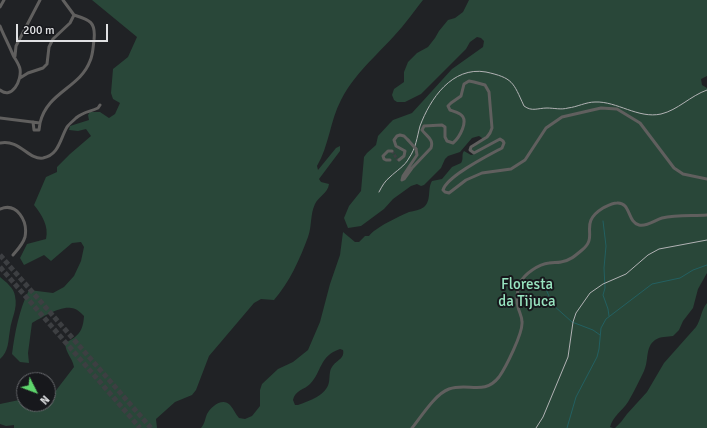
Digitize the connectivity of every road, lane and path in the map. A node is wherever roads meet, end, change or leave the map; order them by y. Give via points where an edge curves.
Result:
1 (4, 0) edge
2 (40, 0) edge
3 (63, 0) edge
4 (0, 7) edge
5 (74, 15) junction
6 (0, 26) edge
7 (16, 46) junction
8 (10, 47) junction
9 (14, 57) junction
10 (20, 68) junction
11 (28, 73) junction
12 (20, 78) junction
13 (0, 90) edge
14 (100, 105) dead end
15 (0, 118) edge
16 (33, 122) junction
17 (40, 123) junction
18 (0, 143) edge
19 (392, 151) dead end
20 (390, 160) dead end
21 (399, 160) dead end
22 (707, 179) edge
23 (0, 209) edge
24 (707, 215) edge
25 (13, 255) dead end
26 (412, 428) edge

1 - 4 street
2 - 7 street
3 - 5 street
5 - 11 street via 70,24 52,39 47,64
5 - 17 street via 86,18 94,26 90,62 80,77 54,98
6 - 8 street
7 - 8 street
7 - 9 street
8 - 9 street
9 - 10 street
10 - 11 street
10 - 12 street
11 - 12 street
12 - 13 street via 10,93
14 - 18 street via 95,110 86,111 77,117 67,128 60,144 48,156 33,156 16,144
15 - 16 street
16 - 17 street
16 - 17 street via 34,130 39,130
19 - 20 street via 383,156
21 - 22 street, bridge via 405,151 396,146 394,140 400,135 416,149 417,155 402,180 431,148 433,143 422,130 424,126 442,124 445,127 447,142 450,144 457,140 463,125 463,116 450,110 448,106 460,96 464,84 469,81 484,85 490,92 492,128 487,136 470,150 474,153 500,138 503,146 450,180 444,187 445,192 449,193 466,180 482,173 511,169 525,160 546,128 562,117 601,108 617,109 640,124 674,168 683,174
23 - 25 street via 12,207 22,216 25,236 23,244
24 - 26 street via 661,218 640,225 634,222 623,204 609,205 600,210 590,220 589,241 586,247 573,258 539,266 522,280 517,297 522,327 500,376 484,388 461,386 448,389 440,394

